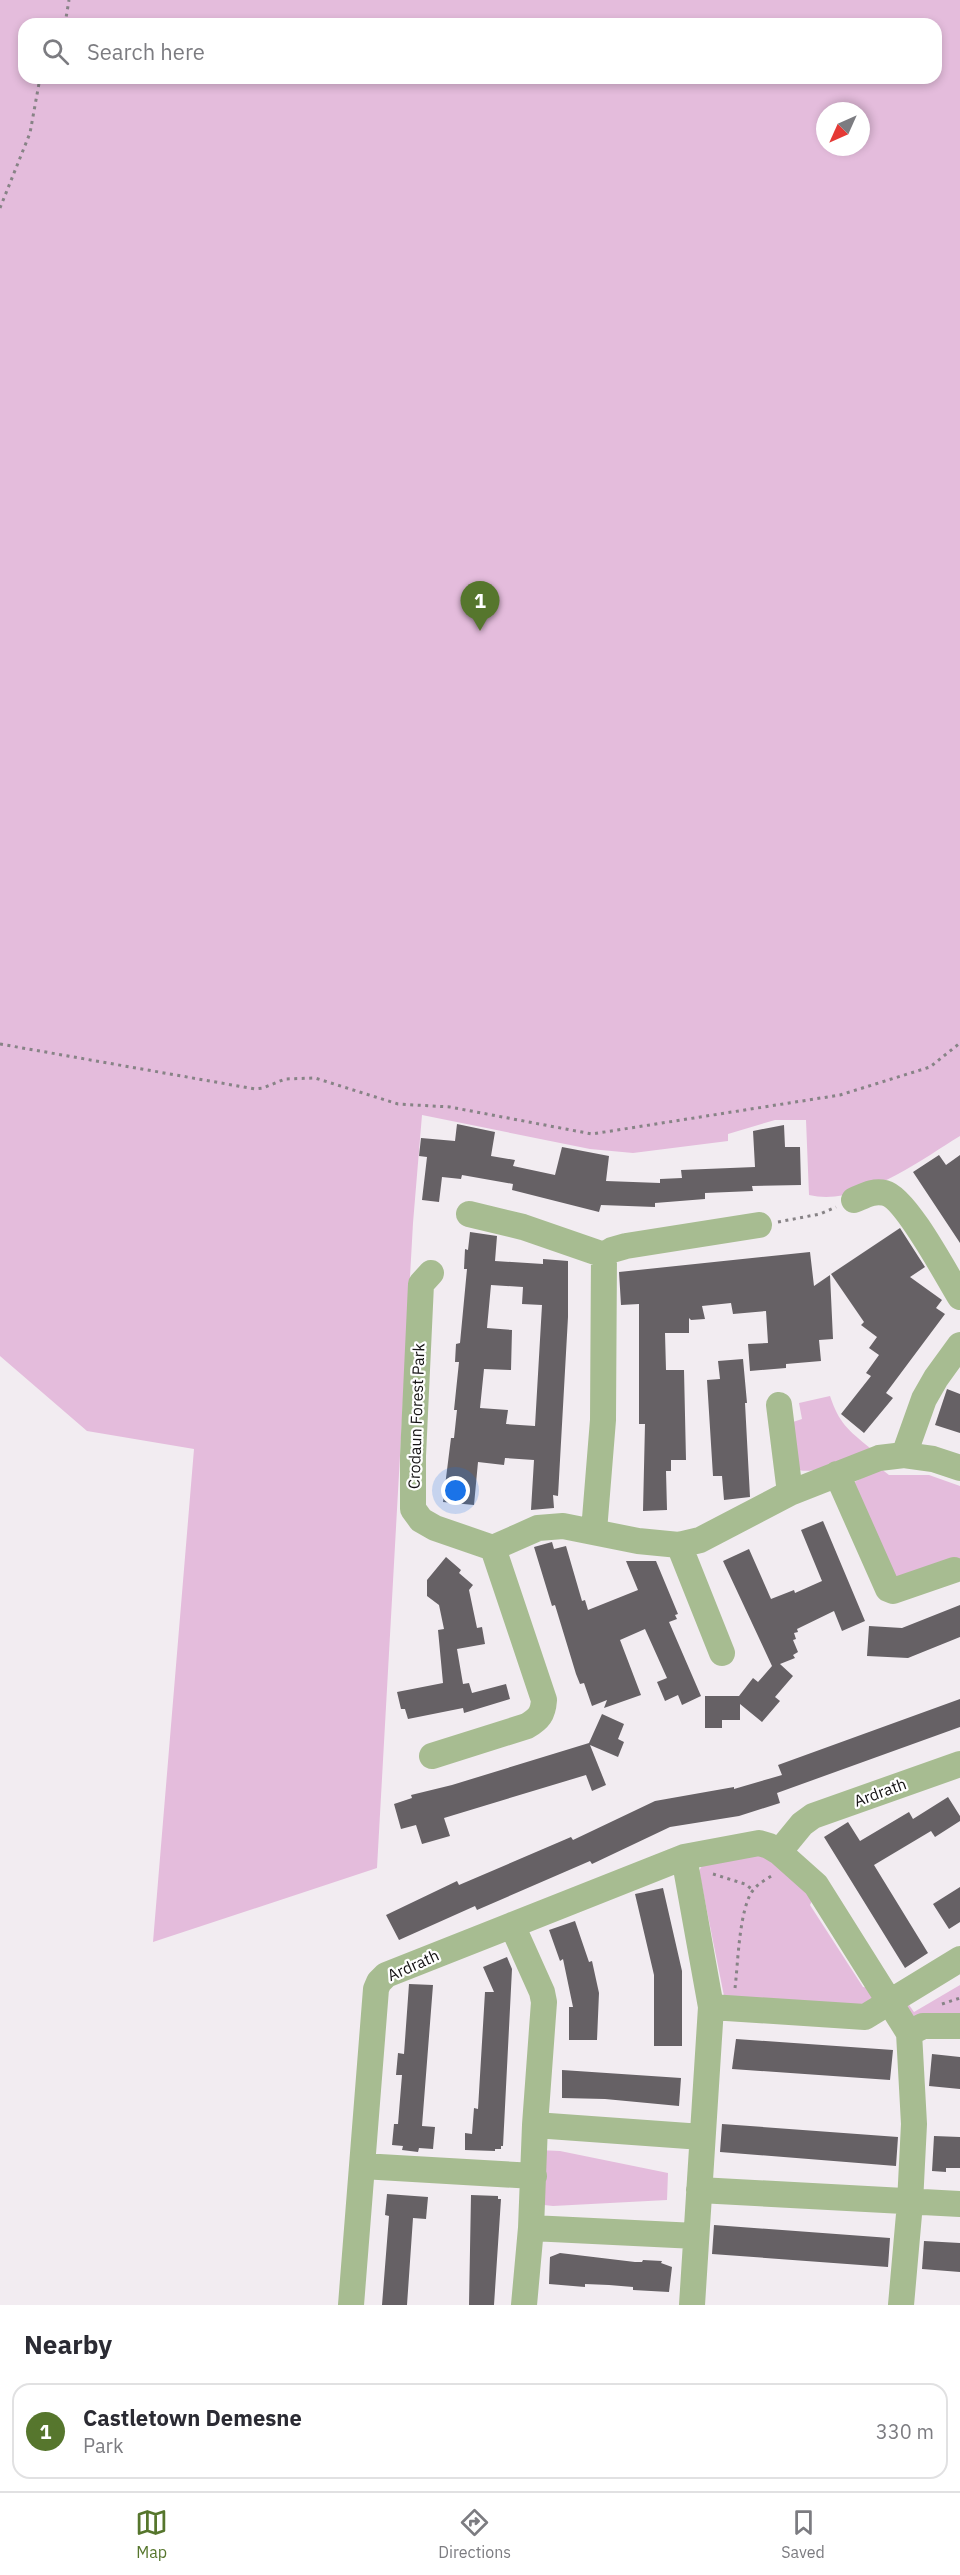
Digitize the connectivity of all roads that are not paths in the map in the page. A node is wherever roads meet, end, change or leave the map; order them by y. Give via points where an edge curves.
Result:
1 (854, 1200) road end
2 (470, 1214) dead end
3 (759, 1225) road end
4 (604, 1255) junction
5 (431, 1273) dead end
6 (960, 1297) edge
7 (960, 1345) edge
8 (779, 1405) dead end
9 (904, 1455) junction
10 (960, 1468) edge
11 (837, 1474) junction
12 (790, 1493) junction
13 (594, 1531) junction
14 (679, 1545) junction
15 (493, 1548) junction
16 (954, 1570) dead end
17 (723, 1653) dead end
18 (432, 1756) dead end
19 (960, 1764) edge
20 (783, 1856) junction
21 (684, 1857) junction
22 (512, 1925) junction
23 (960, 1959) edge
24 (890, 2003) junction
25 (722, 2008) junction
26 (960, 2026) edge
27 (909, 2033) junction
28 (535, 2125) junction
29 (702, 2137) junction
30 (362, 2166) junction
31 (534, 2175) junction
32 (699, 2190) junction
33 (910, 2202) junction
34 (960, 2204) edge
35 (531, 2228) junction
36 (696, 2236) junction
37 (351, 2305) edge
38 (524, 2305) edge
39 (692, 2305) edge
40 (901, 2305) edge

1 - 6 street via 875,1192 897,1200
2 - 4 street via 523,1227
3 - 4 street via 626,1246
4 - 13 street via 603,1420
5 - 15 street, Crodaun Forest Park via 421,1284 413,1509 421,1520 435,1528
7 - 9 street via 924,1399
8 - 12 street
9 - 10 street
9 - 11 street via 879,1458
11 - 12 street
11 - 16 street via 888,1589 893,1591
12 - 14 street via 700,1540
13 - 14 street
13 - 15 street via 563,1526 538,1528
14 - 17 street
15 - 18 street via 544,1700 543,1712 527,1726
19 - 20 street, Ardrath via 813,1816 802,1824
20 - 21 street, Ardrath via 759,1843
20 - 24 street, Ardrath via 816,1885
21 - 22 street, Ardrath
21 - 25 street
22 - 28 street via 544,2002
22 - 30 street, Ardrath via 394,1971 379,1982
23 - 24 street
24 - 25 street via 865,2017
24 - 27 street, Ardrath
25 - 29 street via 705,2092
26 - 27 street via 923,2026
27 - 33 street, Ardrath via 914,2124
28 - 29 street
28 - 31 street
29 - 32 street
30 - 31 street
30 - 37 street, Ardrath
31 - 35 street
32 - 33 street
32 - 36 street
33 - 34 street
33 - 40 street, Ardrath
35 - 36 street
35 - 38 street
36 - 39 street

